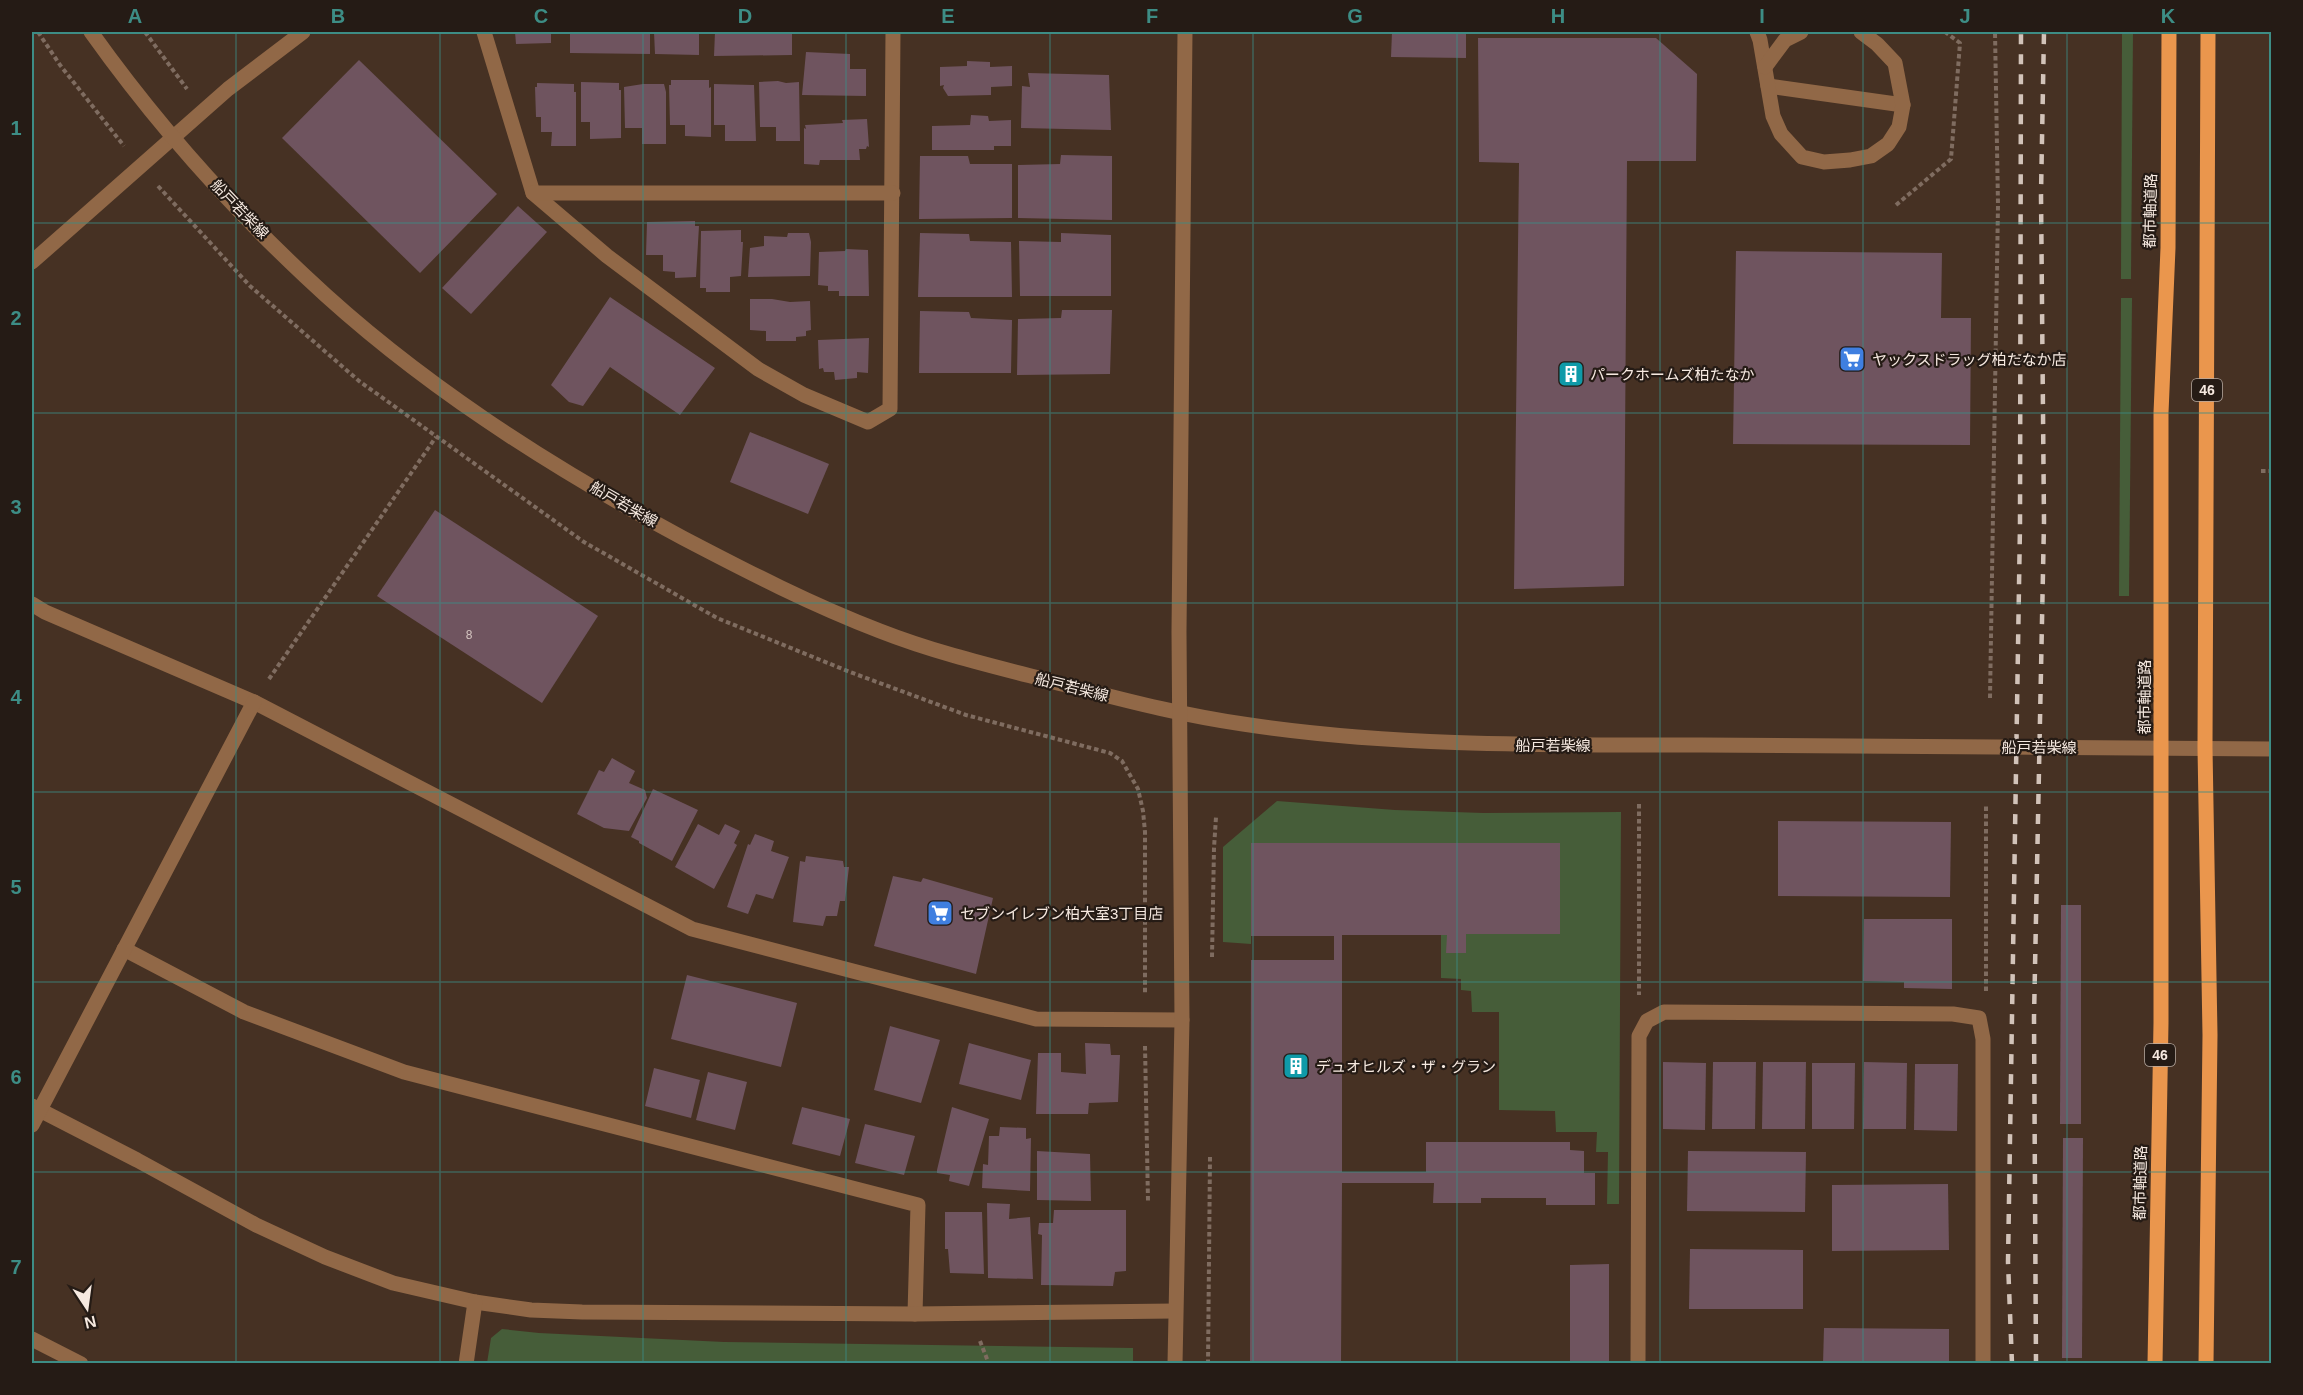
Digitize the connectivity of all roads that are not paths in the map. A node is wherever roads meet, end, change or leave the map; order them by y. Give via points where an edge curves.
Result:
1 (91, 32) edge
2 (303, 32) edge
3 (484, 32) edge
4 (893, 32) edge
5 (1185, 32) edge
6 (1757, 32) edge
7 (1801, 32) edge
8 (1861, 32) edge
9 (2169, 32) edge
10 (2208, 32) edge
11 (1765, 67) junction
12 (1768, 86) junction
13 (1903, 105) junction
14 (174, 138) junction
15 (533, 193) junction
16 (892, 193) junction
17 (32, 262) edge
18 (32, 604) edge
19 (254, 702) junction
20 (1179, 713) junction
21 (2162, 747) junction
22 (2205, 748) junction
23 (2271, 749) edge
24 (124, 949) junction
25 (1182, 1020) junction
26 (35, 1108) edge
27 (32, 1125) edge
28 (475, 1302) junction
29 (1175, 1311) junction
30 (915, 1314) junction
31 (32, 1339) edge
32 (81, 1364) edge
33 (466, 1364) edge
34 (1175, 1364) edge
35 (1638, 1364) edge
36 (1983, 1364) edge
37 (2155, 1364) edge
38 (2206, 1364) edge

1 - 14 street, 船戸若柴線
2 - 14 street via 228,89
3 - 15 street
4 - 16 street
5 - 20 street
6 - 11 street
7 - 11 street via 1785,40
8 - 13 street via 1895,63
9 - 21 main road, 都市軸道路 / 46 via 2162,413
10 - 22 main road, 46
11 - 12 street
12 - 13 street
12 - 13 street via 1773,116 1782,134 1802,157 1824,162 1871,156 1888,144 1899,127
14 - 17 street
14 - 20 street, 船戸若柴線 via 306,277 391,350 480,416 623,506 774,586 883,633 998,668
15 - 16 street
15 - 16 street via 607,256 758,369 804,395 868,422 890,409
18 - 19 street
19 - 24 street
19 - 25 street via 692,929 1036,1019
20 - 21 street, 船戸若柴線 via 1332,735 1476,744
20 - 25 street
21 - 22 street, 船戸若柴線
21 - 37 main road, 都市軸道路 / 46
22 - 23 street, 船戸若柴線
22 - 38 main road, 46 via 2210,1035
24 - 26 street
24 - 30 street via 244,1012 404,1072 918,1205
25 - 29 street
26 - 27 street
26 - 28 street via 256,1225 325,1257 393,1283
28 - 30 street via 582,1312
28 - 33 street
29 - 30 street
29 - 34 street
31 - 32 street
35 - 36 street via 1640,1036 1647,1021 1664,1012 1953,1014 1979,1018 1983,1039

